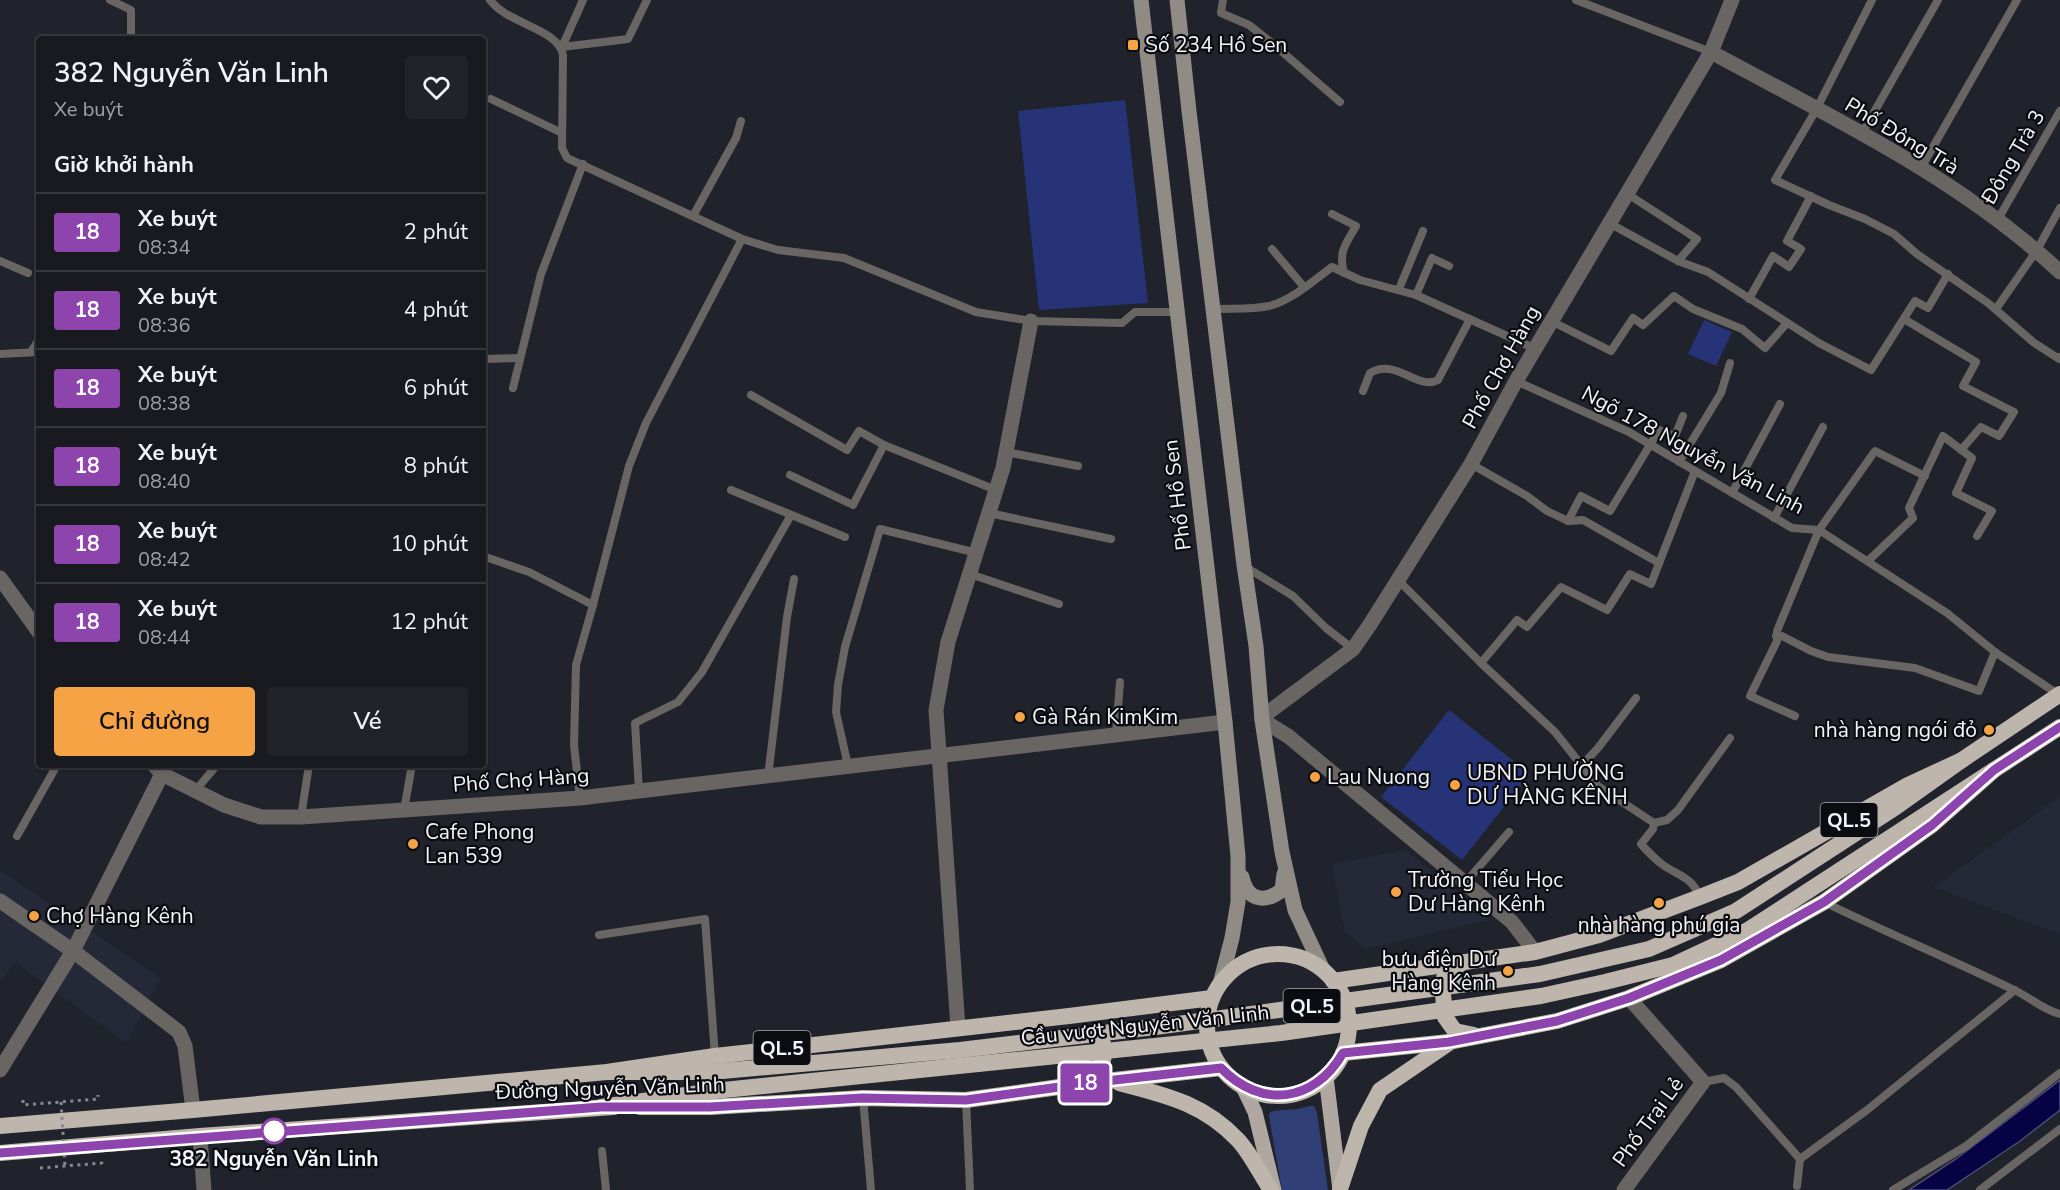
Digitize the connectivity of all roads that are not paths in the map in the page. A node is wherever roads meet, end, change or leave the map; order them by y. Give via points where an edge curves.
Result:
1 (110, 0) edge
2 (490, 0) edge
3 (583, 0) edge
4 (647, 0) edge
5 (1142, 0) edge
6 (1177, 0) edge
7 (1223, 0) edge
8 (1576, 0) edge
9 (1732, 0) edge
10 (1872, 0) edge
11 (1938, 0) edge
12 (2017, 0) edge
13 (131, 36) edge
14 (562, 47) junction
15 (1711, 52) junction
16 (491, 99) dead end
17 (1340, 102) dead end
18 (1816, 110) junction
19 (2060, 111) edge
20 (741, 121) dead end
21 (562, 134) junction
22 (1861, 135) junction
23 (583, 164) junction
24 (1921, 168) junction
25 (1626, 193) junction
26 (1811, 196) junction
27 (2060, 208) edge
28 (1332, 214) dead end
29 (693, 216) junction
30 (1998, 220) junction
31 (1609, 223) junction
32 (1423, 231) dead end
33 (742, 239) junction
34 (1272, 249) dead end
35 (2037, 250) junction
36 (0, 261) edge
37 (1678, 261) junction
38 (1449, 266) dead end
39 (2060, 272) edge
40 (28, 273) dead end
41 (1344, 273) junction
42 (1948, 274) junction
43 (1304, 287) junction
44 (1399, 289) junction
45 (1416, 295) junction
46 (1749, 299) junction
47 (1213, 309) junction
48 (1996, 309) junction
49 (1177, 312) junction
50 (1470, 319) junction
51 (1904, 319) junction
52 (1031, 321) junction
53 (1551, 321) junction
54 (1787, 323) junction
55 (1536, 349) junction
56 (35, 352) edge
57 (0, 354) edge
58 (2060, 357) edge
59 (520, 358) junction
60 (486, 359) edge
61 (1730, 363) dead end
62 (1516, 381) junction
63 (513, 388) dead end
64 (1363, 391) dead end
65 (751, 396) dead end
66 (1780, 404) dead end
67 (1683, 416) dead end
68 (1823, 427) dead end
69 (1650, 444) junction
70 (884, 445) junction
71 (1961, 450) junction
72 (1006, 452) junction
73 (1679, 462) junction
74 (1471, 464) junction
75 (1078, 466) dead end
76 (1695, 471) junction
77 (790, 474) dead end
78 (1926, 476) junction
79 (731, 490) dead end
80 (996, 490) junction
81 (1732, 492) junction
82 (989, 513) junction
83 (791, 515) junction
84 (1774, 518) junction
85 (1568, 521) junction
86 (1819, 530) junction
87 (1977, 536) dead end
88 (845, 537) dead end
89 (1111, 539) dead end
90 (977, 553) junction
91 (486, 557) edge
92 (1868, 561) junction
93 (1659, 563) junction
94 (1244, 565) junction
95 (970, 574) junction
96 (0, 578) edge
97 (794, 579) dead end
98 (1397, 579) junction
99 (1059, 603) dead end
100 (593, 605) junction
101 (36, 628) edge
102 (1776, 636) junction
103 (1353, 649) junction
104 (1995, 652) junction
105 (1481, 663) junction
106 (1120, 682) dead end
107 (2060, 695) edge
108 (1636, 698) dead end
109 (1795, 716) dead end
110 (1262, 719) junction
111 (1225, 722) junction
112 (2060, 727) edge
113 (1116, 734) junction
114 (1730, 738) dead end
115 (940, 755) junction
116 (1962, 760) junction
117 (1582, 765) junction
118 (848, 766) junction
119 (55, 768) edge
120 (214, 768) edge
121 (309, 768) edge
122 (411, 768) edge
123 (158, 770) edge
124 (1994, 770) junction
125 (768, 777) junction
126 (195, 791) junction
127 (639, 791) junction
128 (580, 798) junction
129 (404, 810) junction
130 (301, 818) junction
131 (1654, 823) junction
132 (1509, 832) dead end
133 (17, 836) dead end
134 (1282, 852) junction
135 (1238, 856) junction
136 (1465, 882) junction
137 (1700, 897) junction
138 (0, 901) edge
139 (1824, 902) junction
140 (599, 935) dead end
141 (73, 951) junction
142 (1535, 952) junction
143 (1463, 963) junction
144 (1328, 976) junction
145 (2015, 990) junction
146 (1216, 991) junction
147 (1629, 998) junction
148 (2060, 1014) edge
149 (1070, 1016) junction
150 (958, 1028) junction
151 (1478, 1036) junction
152 (1449, 1042) junction
153 (1343, 1053) junction
154 (716, 1056) junction
155 (1221, 1068) junction
156 (0, 1070) edge
157 (607, 1072) junction
158 (2060, 1073) edge
159 (1326, 1077) junction
160 (1109, 1081) junction
161 (1703, 1082) junction
162 (1088, 1083) junction
163 (1243, 1087) junction
164 (862, 1098) junction
165 (966, 1100) junction
166 (601, 1107) junction
167 (193, 1110) junction
168 (0, 1126) edge
169 (2060, 1129) edge
170 (200, 1137) junction
171 (602, 1151) dead end
172 (0, 1153) edge
173 (1800, 1159) junction
174 (1797, 1186) dead end
175 (1987, 1188) edge
176 (204, 1190) edge
177 (606, 1190) edge
178 (871, 1190) edge
179 (970, 1190) edge
180 (1272, 1190) edge
181 (1340, 1190) edge
182 (1624, 1190) edge
183 (1893, 1190) edge

1 - 13 lane via 131,10
2 - 14 lane via 508,16
3 - 14 lane
4 - 14 lane via 628,39
5 - 49 main road, Phố Hồ Sen
6 - 47 main road
7 - 17 lane via 1221,12 1257,31
8 - 15 lane
9 - 15 street, Phố Chợ Hàng
10 - 18 lane
11 - 22 lane
12 - 24 lane
14 - 21 lane
15 - 18 street, Phố Đông Trà
15 - 25 street, Phố Chợ Hàng
16 - 21 lane
18 - 22 street, Phố Đông Trà
18 - 26 lane via 1775,180
19 - 30 lane, Đông Trà 3
20 - 29 lane via 736,138
21 - 23 lane via 563,153
22 - 24 street, Phố Đông Trà
23 - 29 lane
23 - 59 lane via 541,274
24 - 30 street, Phố Đông Trà
25 - 31 street, Phố Chợ Hàng
25 - 37 lane via 1697,239
26 - 42 lane via 1894,234
26 - 46 lane via 1787,241 1801,249 1789,267 1773,256
27 - 35 lane
28 - 41 lane via 1356,226 1341,257
29 - 33 lane
30 - 35 street, Phố Đông Trà
31 - 37 lane
31 - 53 street, Phố Chợ Hàng
32 - 44 lane
33 - 52 lane via 778,250 844,258 976,312
33 - 100 lane via 646,423 629,466
34 - 43 lane
35 - 39 street, Phố Đông Trà
35 - 48 lane
36 - 40 lane
37 - 46 lane via 1708,272
38 - 45 lane via 1432,258
41 - 43 lane via 1332,267
41 - 44 lane
42 - 48 lane
42 - 51 lane via 1928,308 1915,302
43 - 47 lane via 1259,308
44 - 45 lane
45 - 50 lane
46 - 54 lane
47 - 94 main road
48 - 58 lane via 2033,342 2059,360
49 - 52 lane via 1135,312 1122,323
49 - 111 main road, Phố Hồ Sen
50 - 55 lane
50 - 64 lane via 1438,380 1432,383 1395,370 1378,369 1370,373
51 - 54 lane via 1871,370
51 - 71 lane via 1976,362 1963,386 2014,412 1999,436 1981,427
52 - 72 street
53 - 54 lane via 1611,351 1633,318 1643,325 1674,296 1693,309 1742,329 1765,348
53 - 55 street, Phố Chợ Hàng
55 - 62 street, Phố Chợ Hàng
56 - 57 lane
59 - 60 lane
59 - 63 lane
61 - 73 lane via 1720,393
62 - 69 lane, Ngõ 178 Nguyễn Văn Linh
62 - 74 street, Phố Chợ Hàng
65 - 70 lane via 847,450 859,431
66 - 81 lane
67 - 69 lane via 1675,436 1659,430
68 - 84 lane
69 - 73 lane, Ngõ 178 Nguyễn Văn Linh
69 - 85 lane via 1610,511 1581,496
70 - 77 lane via 853,505
70 - 80 lane
71 - 78 lane via 1943,436
71 - 87 lane via 1972,458 1956,493 1992,511
72 - 75 lane
72 - 80 street
73 - 76 lane, Ngõ 178 Nguyễn Văn Linh
74 - 85 lane
74 - 98 street, Phố Chợ Hàng
76 - 81 lane, Ngõ 178 Nguyễn Văn Linh
76 - 93 lane
78 - 86 lane via 1875,451
78 - 92 lane via 1909,508 1913,518
79 - 83 lane
80 - 82 street
81 - 84 lane, Ngõ 178 Nguyễn Văn Linh
82 - 89 lane
82 - 90 street
83 - 88 lane
83 - 127 lane via 702,672 678,702 635,723
84 - 86 lane, Ngõ 178 Nguyễn Văn Linh via 1792,528
85 - 93 lane via 1583,520
86 - 92 lane, Ngõ 178 Nguyễn Văn Linh
86 - 102 lane
90 - 95 street
90 - 118 lane via 880,529 845,647 838,685 836,712
91 - 100 lane via 529,572
92 - 104 lane, Ngõ 178 Nguyễn Văn Linh via 1947,613
93 - 105 lane via 1651,584 1630,574 1607,610 1561,587 1527,627 1517,620
94 - 103 lane via 1293,596
94 - 110 main road
95 - 99 lane
95 - 115 street via 948,642 936,710
96 - 101 street
97 - 125 lane
98 - 103 street, Phố Chợ Hàng
98 - 105 lane
100 - 128 lane via 576,664 574,745
102 - 104 lane via 1828,657 1915,668 1979,691
102 - 109 lane via 1750,696
103 - 110 street, Phố Chợ Hàng
104 - 107 lane, Ngõ 178 Nguyễn Văn Linh
105 - 117 lane via 1555,732
106 - 113 lane
107 - 116 highway, QL.5
108 - 117 lane
110 - 134 main road
110 - 136 street via 1288,736
111 - 113 street, Phố Chợ Hàng
111 - 135 main road, Phố Hồ Sen
112 - 124 highway, QL.5
113 - 115 street, Phố Chợ Hàng
114 - 131 lane via 1678,810 1667,820
115 - 118 street, Phố Chợ Hàng
115 - 150 street
116 - 137 highway, QL.5 via 1738,882
116 - 157 highway, Cầu vượt Nguyễn Văn Linh / QL.5, bridge via 1736,911 1648,949 1540,974 960,1050 711,1072
117 - 131 lane via 1598,786
118 - 125 street, Phố Chợ Hàng
119 - 133 lane
120 - 126 lane
121 - 130 lane
122 - 129 lane
123 - 126 street, Phố Chợ Hàng
123 - 141 street, Phố Chợ Hàng
124 - 139 highway, QL.5 via 1932,825
124 - 166 highway, Cầu vượt Nguyễn Văn Linh / QL.5, bridge via 1748,930 1672,965 1605,982 1541,996 1281,1033 714,1091
125 - 127 street, Phố Chợ Hàng
126 - 130 street, Phố Chợ Hàng via 261,817
127 - 128 street, Phố Chợ Hàng
128 - 129 street, Phố Chợ Hàng
129 - 130 street, Phố Chợ Hàng
131 - 137 lane via 1641,844 1664,866 1689,880
132 - 136 lane
134 - 135 main road via 1282,890 1274,897 1263,898 1247,891
134 - 144 main road via 1295,910
135 - 146 main road, Phố Hồ Sen via 1239,902
136 - 142 street via 1512,922
137 - 142 highway, QL.5 via 1599,935
138 - 141 street
139 - 145 lane
139 - 147 highway, QL.5 via 1721,960
140 - 154 lane via 705,918
141 - 156 street, Phố Chợ Hàng
141 - 167 street via 179,1032 185,1046
142 - 143 highway, QL.5
143 - 144 highway, QL.5
143 - 151 highway via 1446,974 1442,982 1445,1017 1455,1031
144 - 146 highway via 1306,960 1267,955 1231,972
144 - 153 highway via 1343,997 1348,1016
145 - 148 lane
145 - 173 lane
146 - 149 highway, Đường Nguyễn Văn Linh / QL.5
146 - 155 highway via 1207,1016 1207,1034
147 - 151 highway, QL.5 via 1557,1021
147 - 161 street, Phố Trại Lẻ
149 - 150 highway, Đường Nguyễn Văn Linh / QL.5
149 - 162 highway via 1085,1020 1097,1030 1104,1044 1104,1059
150 - 154 highway, Đường Nguyễn Văn Linh / QL.5
151 - 152 highway, QL.5
152 - 153 highway, QL.5
152 - 181 highway via 1380,1090 1360,1126
153 - 159 highway
154 - 157 highway, Đường Nguyễn Văn Linh / QL.5
155 - 160 highway, Đường Nguyễn Văn Linh / QL.5
155 - 163 highway
157 - 167 highway, Đường Nguyễn Văn Linh / QL.5
158 - 183 lane via 1966,1146
159 - 163 highway via 1293,1094 1275,1096
159 - 181 main road
160 - 162 highway, Đường Nguyễn Văn Linh / QL.5
160 - 180 highway via 1173,1097 1208,1114 1239,1140
161 - 173 lane via 1724,1078 1736,1087
161 - 182 street, Phố Trại Lẻ
162 - 165 highway, Đường Nguyễn Văn Linh / QL.5
163 - 180 main road via 1255,1112
164 - 165 highway, Đường Nguyễn Văn Linh / QL.5
164 - 166 highway, Đường Nguyễn Văn Linh / QL.5 via 710,1107
164 - 178 lane
165 - 179 lane
166 - 170 highway, Đường Nguyễn Văn Linh / QL.5
167 - 168 highway, Đường Nguyễn Văn Linh / QL.5
169 - 175 lane
170 - 172 highway, Đường Nguyễn Văn Linh / QL.5
170 - 176 street
171 - 177 lane
173 - 174 lane

